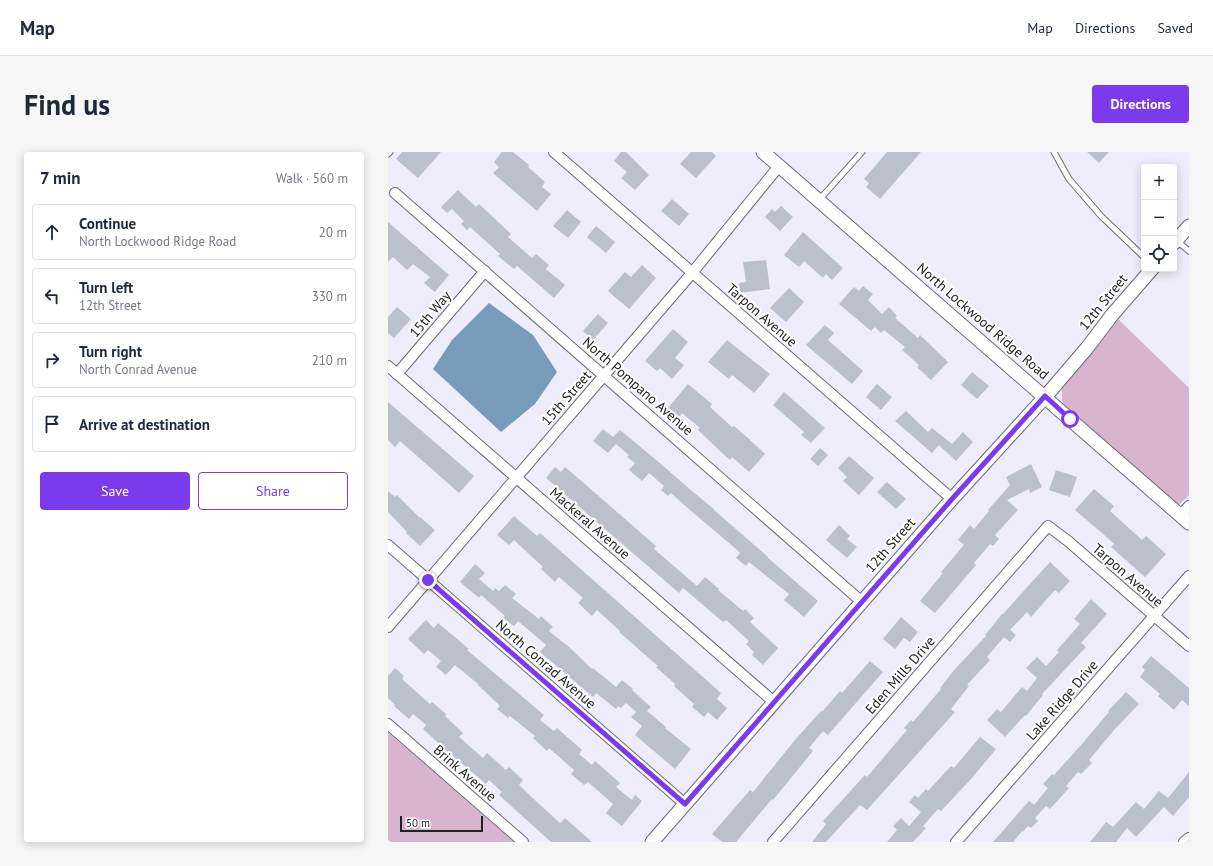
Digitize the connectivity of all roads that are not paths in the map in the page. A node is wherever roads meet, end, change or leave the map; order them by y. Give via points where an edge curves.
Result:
1 (554, 152) edge
2 (764, 152) edge
3 (862, 152) edge
4 (1054, 152) edge
5 (779, 166) junction
6 (396, 193) dead end
7 (819, 201) junction
8 (1189, 226) edge
9 (1177, 240) edge
10 (1177, 243) edge
11 (1189, 251) edge
12 (1141, 254) edge
13 (485, 271) junction
14 (1149, 272) edge
15 (692, 273) junction
16 (388, 366) edge
17 (397, 374) junction
18 (604, 375) junction
19 (1045, 396) junction
20 (516, 477) junction
21 (952, 499) junction
22 (1186, 515) edge
23 (1048, 526) joint
24 (388, 545) edge
25 (1189, 576) edge
26 (428, 580) junction
27 (862, 602) junction
28 (1154, 616) junction
29 (388, 627) edge
30 (1189, 646) edge
31 (774, 702) junction
32 (388, 724) edge
33 (685, 804) junction
34 (1189, 838) edge
35 (523, 842) edge
36 (652, 842) edge
37 (773, 842) edge
38 (956, 842) edge
39 (1184, 842) edge

1 - 15 street, Tarpon Avenue
2 - 5 street, North Lockwood Ridge Road
3 - 7 lane
4 - 12 lane via 1069,179
5 - 7 street, North Lockwood Ridge Road
5 - 15 street, 15th Street
6 - 13 street, North Pompano Avenue
7 - 19 street, North Lockwood Ridge Road
8 - 9 street
10 - 11 lane
13 - 17 street, 15th Way
13 - 18 street, North Pompano Avenue
14 - 19 street, 12th Street
15 - 18 street, 15th Street
15 - 21 street, Tarpon Avenue
16 - 17 street, Mackeral Avenue
17 - 20 street, Mackeral Avenue
18 - 20 street, 15th Street
18 - 27 street, North Pompano Avenue
19 - 21 street, 12th Street
19 - 22 street, North Lockwood Ridge Road
20 - 26 street, 15th Street
20 - 31 street, Mackeral Avenue
21 - 27 street, 12th Street
23 - 28 street, Tarpon Avenue
23 - 37 street, Eden Mills Drive
24 - 26 street, North Conrad Avenue
25 - 28 street, Lake Ridge Drive
26 - 29 street, 15th Street
26 - 33 street, North Conrad Avenue
27 - 31 street, 12th Street
28 - 30 street, Tarpon Avenue
28 - 38 street, Lake Ridge Drive
31 - 33 street, 12th Street
32 - 35 street, Brink Avenue
33 - 36 street, 12th Street
34 - 39 street

